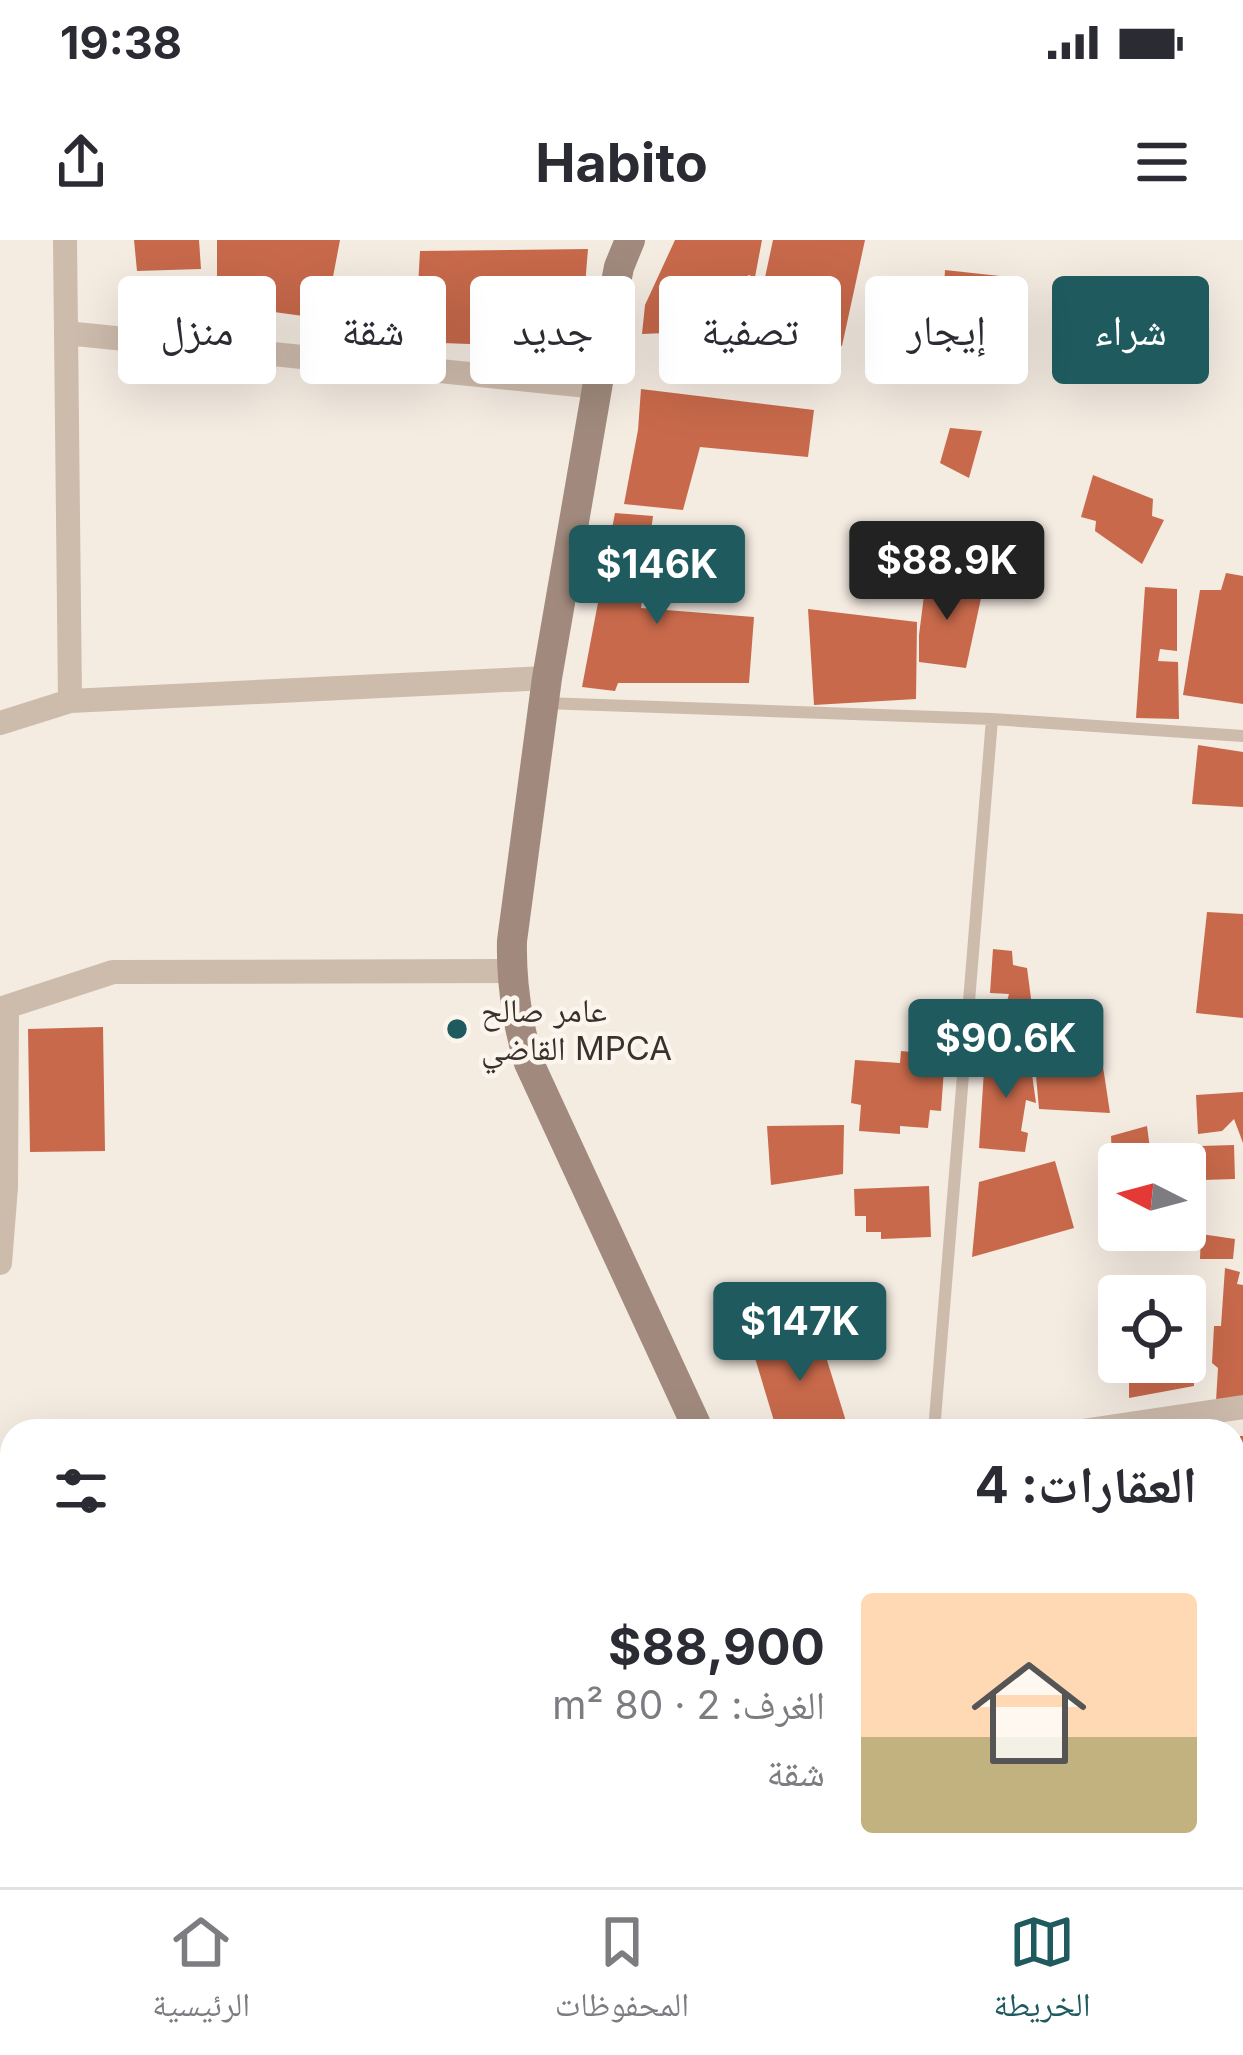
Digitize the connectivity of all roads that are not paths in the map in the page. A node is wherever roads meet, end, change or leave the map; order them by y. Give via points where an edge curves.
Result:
1 (65, 240) edge
2 (630, 240) edge
3 (66, 333) junction
4 (597, 387) junction
5 (545, 691) junction
6 (70, 701) junction
7 (992, 719) junction
8 (0, 723) edge
9 (1243, 736) edge
10 (511, 971) junction
11 (3, 1008) edge
12 (0, 1263) edge
13 (1243, 1407) edge
14 (693, 1419) edge
15 (935, 1419) edge
16 (1162, 1419) edge

1 - 3 street
2 - 4 street
3 - 4 street
3 - 6 street
4 - 5 street
5 - 6 street
5 - 7 lane
5 - 10 street
6 - 8 street
7 - 9 lane
7 - 15 lane
10 - 11 street via 113,972
10 - 14 street via 529,1063
11 - 12 street
13 - 16 street

